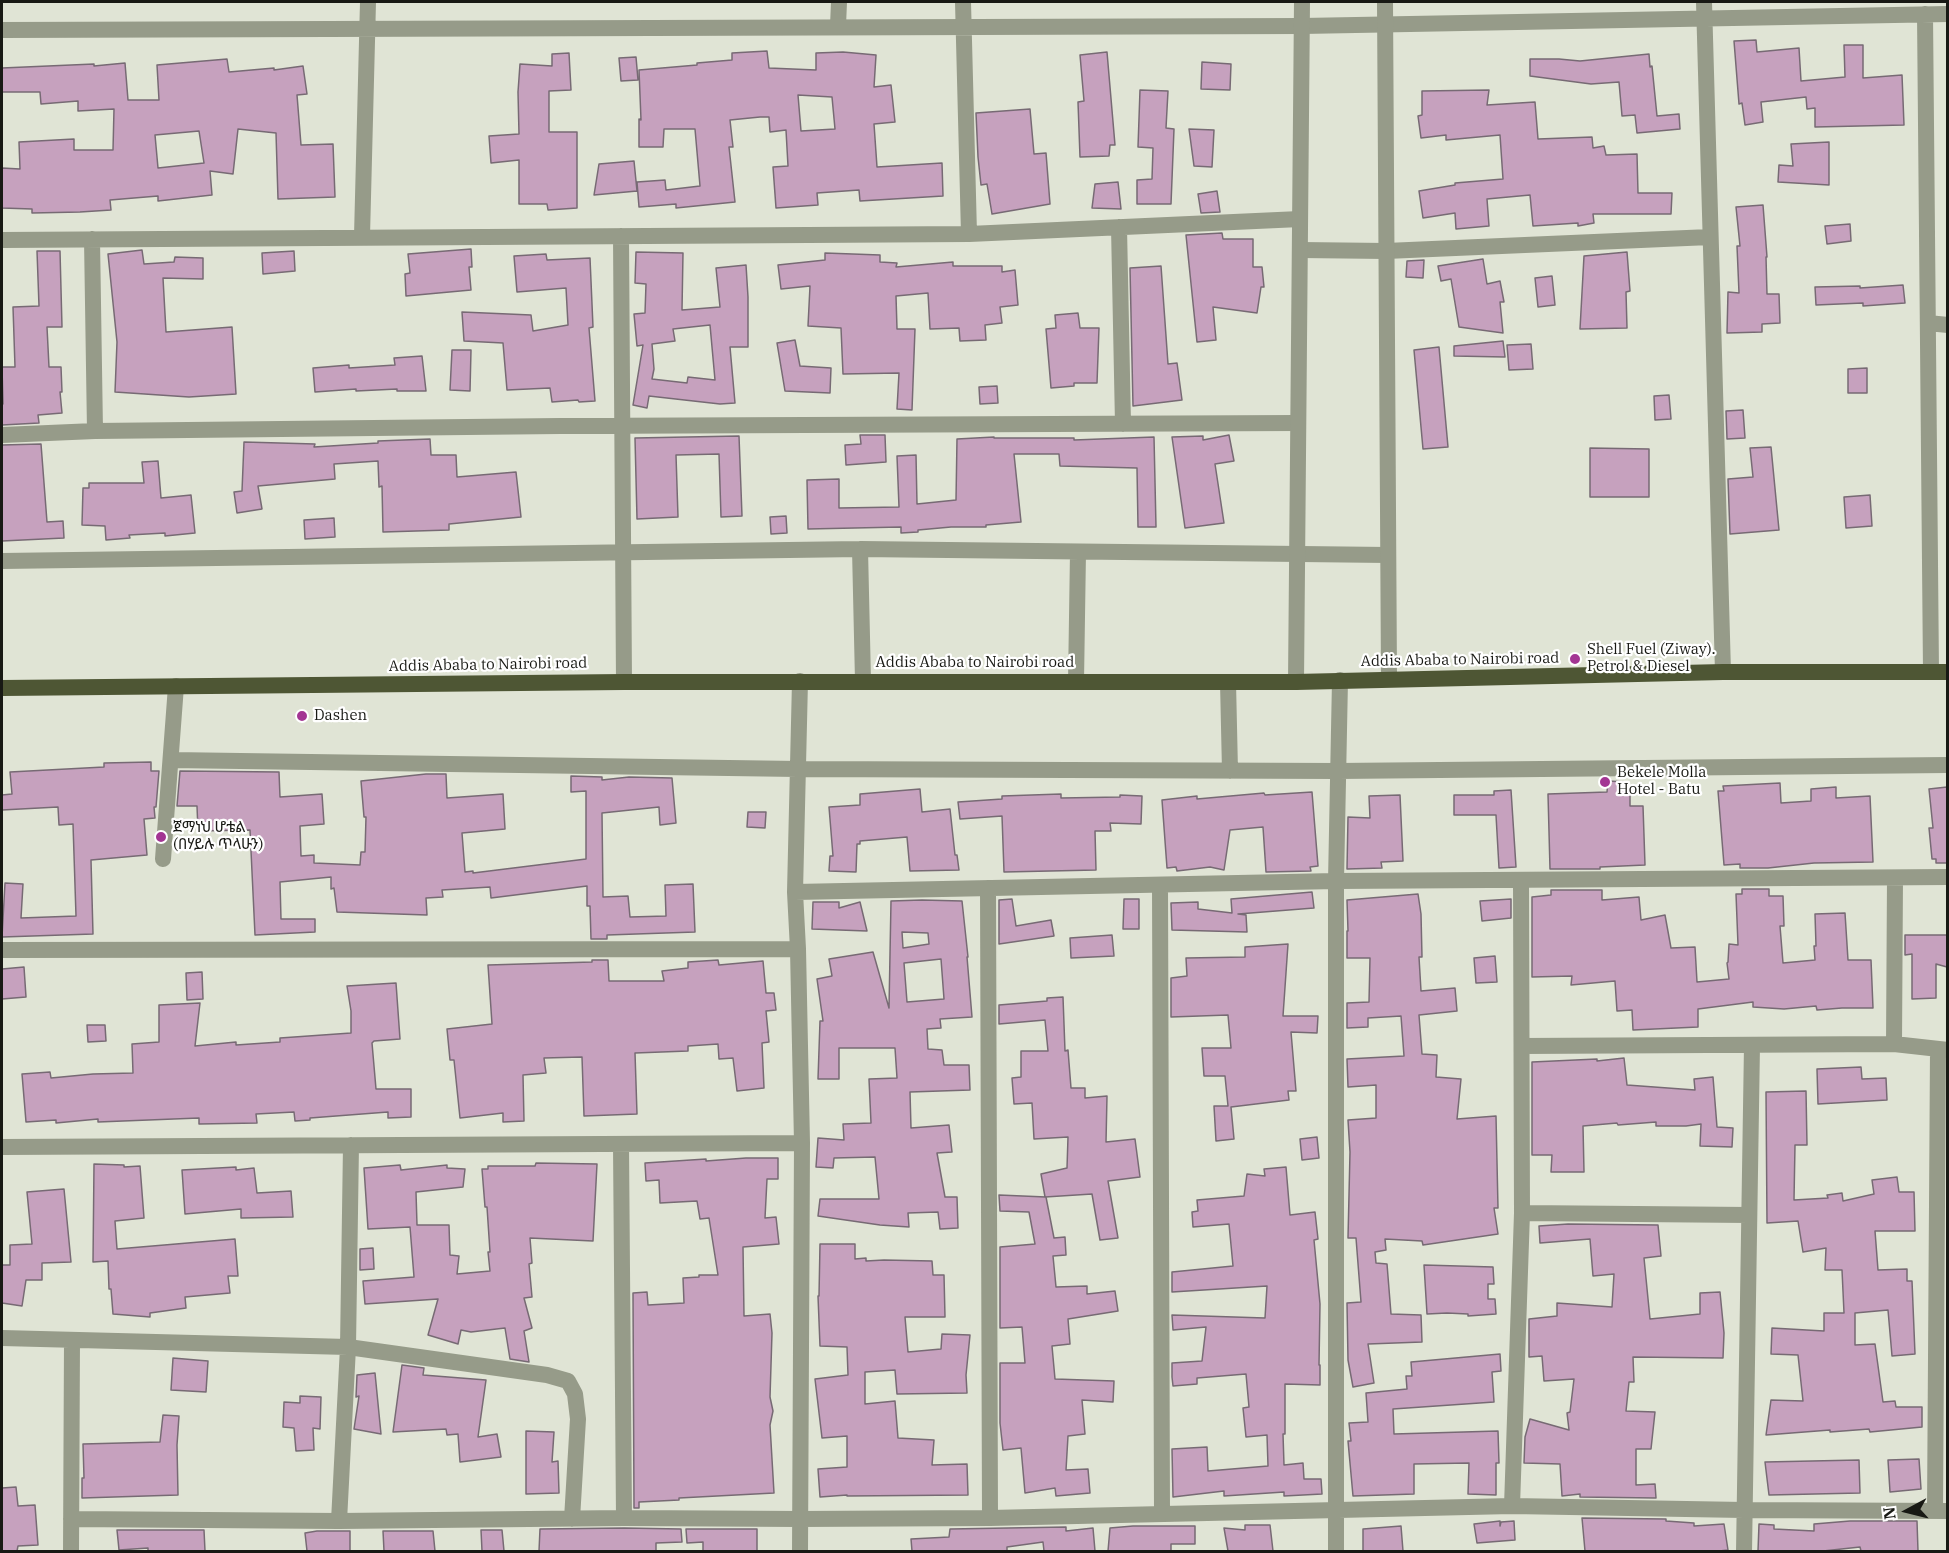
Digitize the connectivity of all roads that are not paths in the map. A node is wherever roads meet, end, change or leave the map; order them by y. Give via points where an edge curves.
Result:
1 (368, 2) edge
2 (839, 2) edge
3 (963, 2) edge
4 (1302, 2) edge
5 (1385, 2) edge
6 (1704, 10) edge
7 (1925, 14) junction
8 (1947, 15) edge
9 (1385, 24) junction
10 (838, 26) junction
11 (963, 26) junction
12 (1302, 26) junction
13 (367, 28) junction
14 (2, 30) edge
15 (1300, 219) junction
16 (1119, 227) junction
17 (969, 234) junction
18 (362, 236) junction
19 (621, 236) junction
20 (1710, 237) junction
21 (92, 239) junction
22 (2, 240) edge
23 (1300, 250) junction
24 (1386, 251) junction
25 (1928, 324) junction
26 (1947, 325) edge
27 (1298, 423) junction
28 (1123, 424) junction
29 (622, 425) junction
30 (95, 430) junction
31 (2, 435) edge
32 (860, 549) junction
33 (622, 551) junction
34 (1078, 552) junction
35 (1298, 555) junction
36 (1388, 555) junction
37 (2, 561) edge
38 (1723, 672) junction
39 (1939, 672) edge
40 (1389, 679) junction
41 (1340, 680) junction
42 (800, 681) junction
43 (863, 681) junction
44 (624, 682) junction
45 (1076, 682) junction
46 (1228, 682) junction
47 (1296, 682) junction
48 (176, 686) junction
49 (2, 688) edge
50 (171, 760) junction
51 (1947, 765) edge
52 (798, 769) junction
53 (1230, 771) junction
54 (1338, 771) junction
55 (163, 859) dead end
56 (1947, 877) edge
57 (1895, 878) junction
58 (1521, 880) junction
59 (1336, 881) junction
60 (1160, 885) junction
61 (988, 888) junction
62 (795, 892) junction
63 (798, 949) junction
64 (2, 950) edge
65 (1894, 1044) junction
66 (1752, 1045) junction
67 (1522, 1046) junction
68 (1943, 1050) edge
69 (802, 1143) junction
70 (351, 1145) junction
71 (621, 1145) junction
72 (2, 1147) edge
73 (1522, 1214) junction
74 (1749, 1215) junction
75 (1942, 1237) edge
76 (2, 1338) edge
77 (72, 1341) junction
78 (348, 1347) junction
79 (1512, 1506) junction
80 (1336, 1509) junction
81 (1744, 1510) junction
82 (1941, 1511) edge
83 (1162, 1514) junction
84 (624, 1518) junction
85 (990, 1518) junction
86 (71, 1519) junction
87 (572, 1519) junction
88 (800, 1520) junction
89 (339, 1521) junction
90 (70, 1551) edge
91 (800, 1551) edge
92 (1336, 1551) edge
93 (1744, 1551) edge

1 - 13 street
2 - 10 street
3 - 11 street
4 - 12 street
5 - 9 street
6 - 7 street
6 - 9 street
6 - 20 street
7 - 8 street
7 - 25 street
9 - 12 street
9 - 24 street
10 - 11 street
10 - 13 street
11 - 12 street
11 - 17 street
12 - 15 street
13 - 14 street
13 - 18 street
15 - 16 street
15 - 23 street
16 - 17 street
16 - 28 street
17 - 19 street
18 - 19 street
18 - 21 street
19 - 29 street
20 - 24 street
20 - 38 street
21 - 22 street
21 - 30 street
23 - 24 street
23 - 27 street
24 - 36 street
25 - 26 street
25 - 39 street
27 - 28 street
27 - 35 street
28 - 29 street
29 - 30 street
29 - 33 street
30 - 31 street
32 - 33 street
32 - 34 street
32 - 43 street
33 - 37 street
33 - 44 street
34 - 35 street
34 - 45 street
35 - 36 street
35 - 47 street
36 - 40 street
38 - 39 highway, Addis Ababa to Nairobi road
38 - 40 highway, Addis Ababa to Nairobi road
40 - 41 highway, Addis Ababa to Nairobi road
41 - 47 highway, Addis Ababa to Nairobi road
41 - 54 street
42 - 43 highway, Addis Ababa to Nairobi road
42 - 44 highway, Addis Ababa to Nairobi road
42 - 52 street
43 - 45 highway, Addis Ababa to Nairobi road
44 - 48 highway, Addis Ababa to Nairobi road
45 - 46 highway, Addis Ababa to Nairobi road
46 - 47 highway, Addis Ababa to Nairobi road
46 - 53 street
48 - 49 highway, Addis Ababa to Nairobi road
48 - 50 street
50 - 52 street
50 - 55 street
51 - 54 street
52 - 53 street
52 - 62 street
53 - 54 street
54 - 59 street
56 - 57 street
57 - 58 street
57 - 65 street
58 - 59 street
58 - 67 street
59 - 60 street
59 - 80 street
60 - 61 street
60 - 83 street
61 - 62 street
61 - 85 street
62 - 63 street
63 - 64 street
63 - 69 street
65 - 66 street
65 - 68 street
66 - 67 street
66 - 74 street
67 - 73 street
68 - 75 street
69 - 71 street
69 - 88 street
70 - 71 street
70 - 72 street
70 - 78 street
71 - 84 street
73 - 74 street
73 - 79 street
74 - 81 street
75 - 82 street
76 - 77 street
77 - 78 street
77 - 86 street
78 - 87 street via 568,1381 575,1394 578,1419
78 - 89 street
79 - 80 street
79 - 81 street
80 - 83 street
80 - 92 street
81 - 82 street
81 - 93 street
83 - 85 street
84 - 87 street
84 - 88 street
85 - 88 street
86 - 89 street
86 - 90 street
87 - 89 street
88 - 91 street

